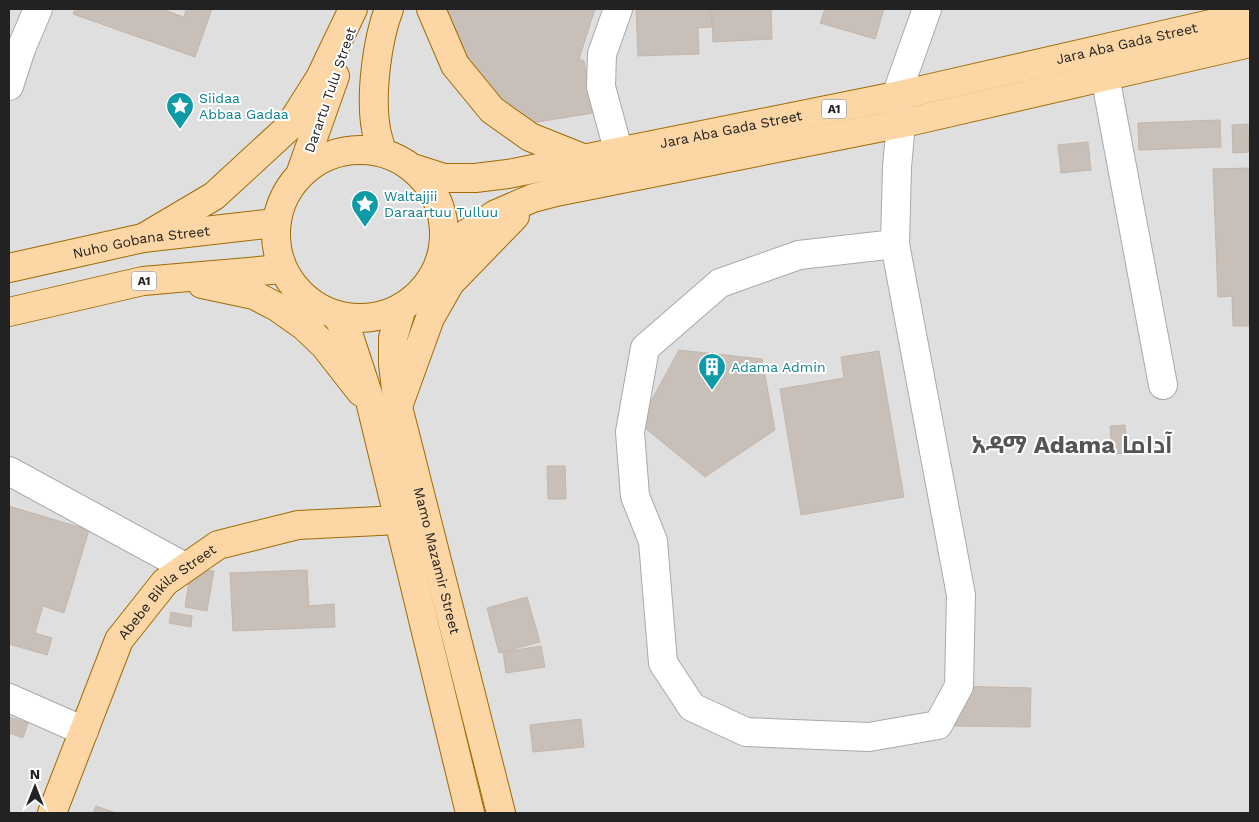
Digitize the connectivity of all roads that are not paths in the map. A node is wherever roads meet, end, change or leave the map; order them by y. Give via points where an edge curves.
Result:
1 (353, 9) edge
2 (358, 9) edge
3 (389, 9) edge
4 (431, 9) edge
5 (618, 9) edge
6 (927, 9) edge
7 (30, 12) edge
8 (1250, 15) edge
9 (1221, 16) edge
10 (1250, 43) edge
11 (15, 46) edge
12 (1105, 76) junction
13 (9, 86) edge
14 (896, 96) junction
15 (901, 123) junction
16 (382, 152) junction
17 (619, 152) junction
18 (585, 159) junction
19 (416, 169) junction
20 (301, 172) junction
21 (533, 198) junction
22 (275, 223) junction
23 (142, 238) junction
24 (894, 244) junction
25 (444, 248) junction
26 (9, 268) edge
27 (282, 268) junction
28 (174, 278) junction
29 (402, 307) junction
30 (9, 312) edge
31 (336, 315) junction
32 (1163, 385) dead end
33 (385, 406) junction
34 (9, 471) edge
35 (399, 520) junction
36 (436, 560) junction
37 (185, 567) junction
38 (410, 567) junction
39 (9, 698) edge
40 (84, 731) junction
41 (52, 813) edge
42 (470, 813) edge
43 (501, 813) edge

1 - 23 main road via 320,78 289,127 214,196
2 - 20 main road, Darartu Tulu Street
3 - 16 main road via 374,84 376,128
4 - 18 main road via 455,65 492,110 530,137
5 - 17 street via 602,54 601,87
6 - 14 street
7 - 11 street
8 - 9 main road, Jara Aba Gada Street / A1
9 - 14 main road, Jara Aba Gada Street / A1
10 - 12 main road, Jara Aba Gada Street / A1
11 - 13 street
12 - 15 main road, Jara Aba Gada Street / A1
12 - 32 street
14 - 15 street
14 - 17 main road, Jara Aba Gada Street / A1
15 - 21 main road, Jara Aba Gada Street / A1
15 - 24 street
16 - 19 main road via 400,158
16 - 20 main road via 339,151
17 - 18 main road, Jara Aba Gada Street / A1
18 - 19 main road, Jara Aba Gada Street / A1 via 475,178 444,178
19 - 25 main road via 434,191 444,218
20 - 22 main road via 282,198
21 - 25 main road, Jara Aba Gada Street / A1 via 496,214
21 - 33 main road via 450,283
22 - 23 main road, Nuho Gobana Street
22 - 27 main road
23 - 26 main road, Nuho Gobana Street
24 - 24 street via 798,255 720,283 645,348 630,432 635,496 653,541 663,663 692,707 746,732 869,737 938,725 959,686 961,595
25 - 29 main road via 430,282
27 - 28 main road, A1
27 - 31 main road via 304,298
28 - 30 main road, A1 via 143,281
28 - 33 main road via 254,295 276,307 304,326
29 - 31 main road via 370,318
29 - 33 main road, Mamo Mazamir Street via 393,338 393,364
31 - 33 main road, Mamo Mazamir Street
33 - 35 main road, Mamo Mazamir Street
33 - 36 main road, Mamo Mazamir Street
34 - 37 street
35 - 37 main road, Abebe Bikila Street via 298,526 218,545
35 - 38 main road, Mamo Mazamir Street
36 - 38 main road
36 - 43 main road, Mamo Mazamir Street
37 - 40 main road, Abebe Bikila Street via 165,582 118,640
38 - 42 main road, Mamo Mazamir Street
39 - 40 street
40 - 41 main road, Abebe Bikila Street

